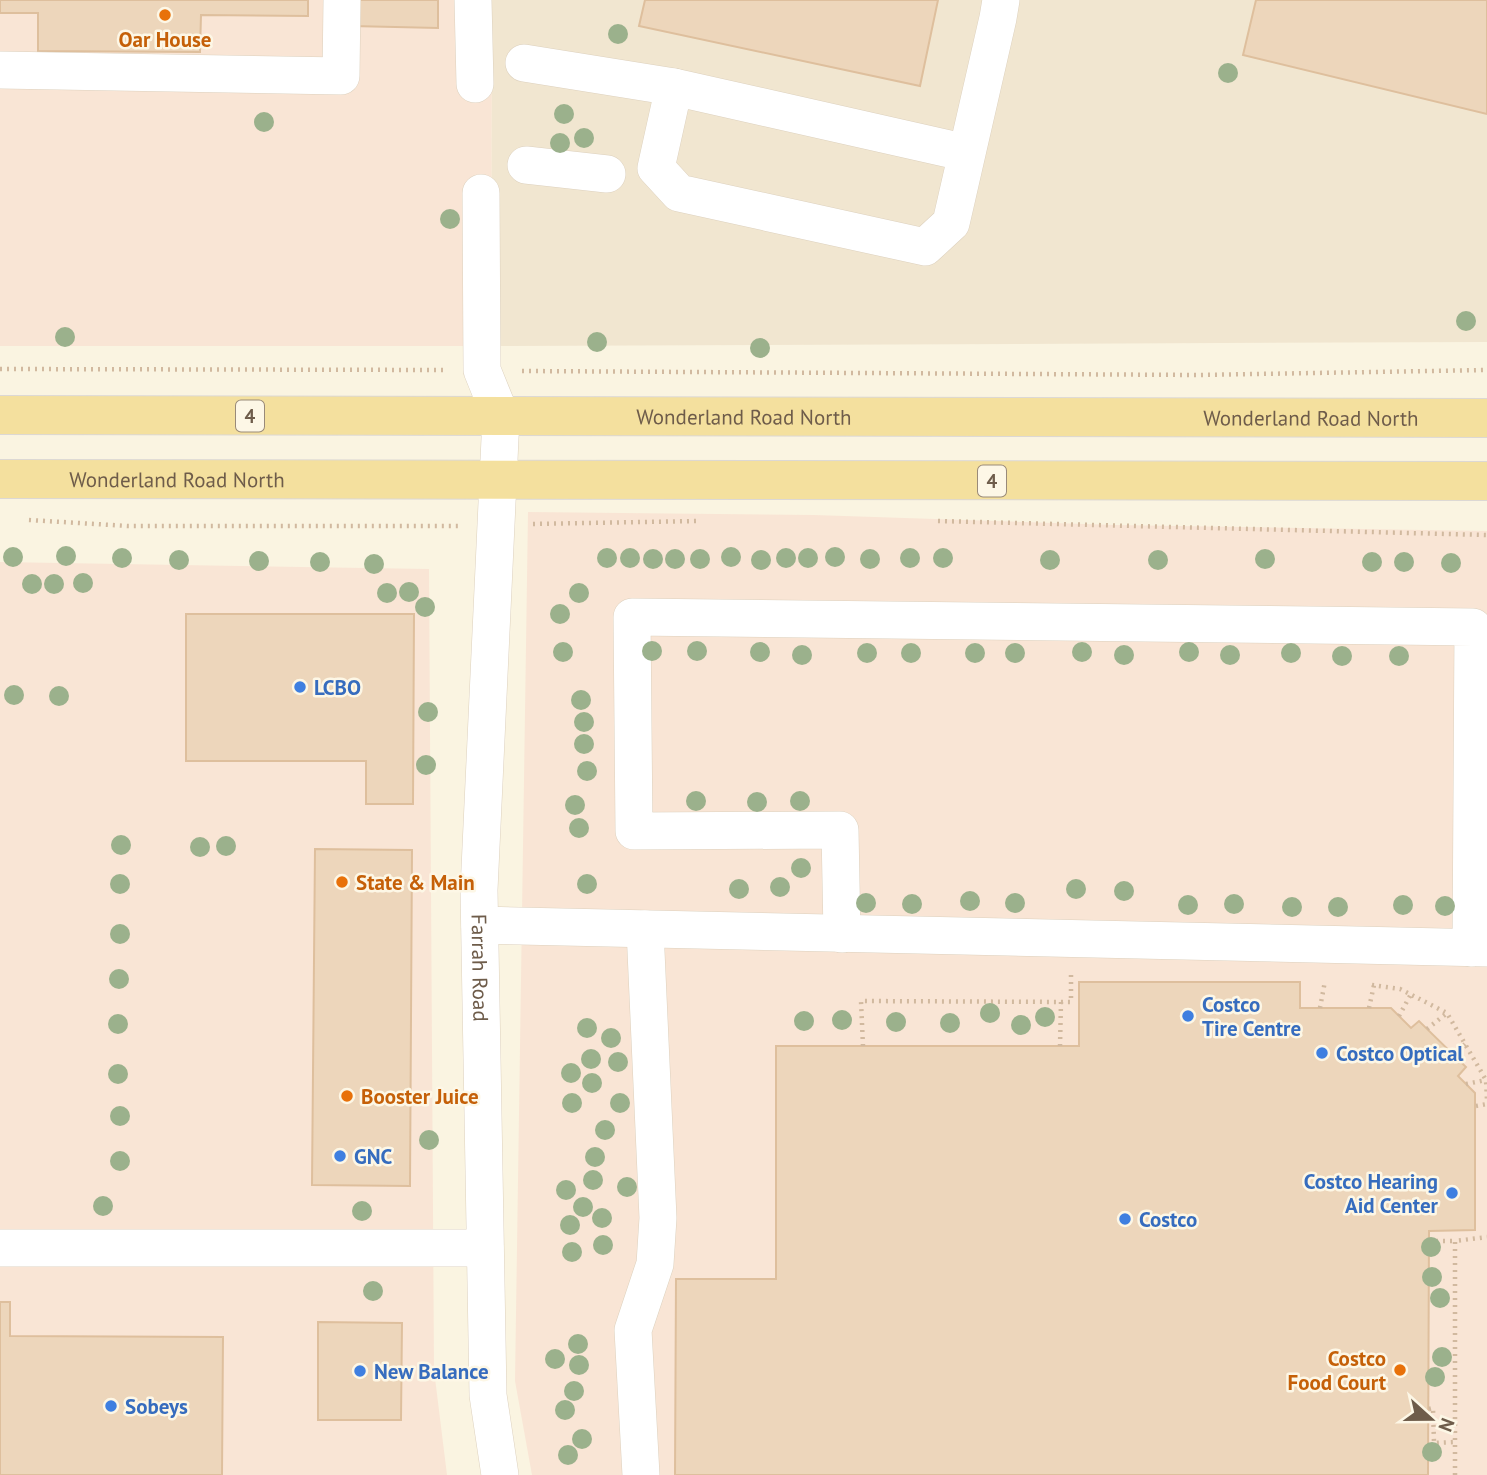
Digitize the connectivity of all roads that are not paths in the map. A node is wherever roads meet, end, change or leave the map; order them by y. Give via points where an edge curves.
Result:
1 (342, 0) edge
2 (473, 0) edge
3 (1001, 0) edge
4 (524, 63) dead end
5 (0, 70) edge
6 (475, 85) dead end
7 (674, 87) junction
8 (967, 153) junction
9 (526, 165) dead end
10 (607, 174) dead end
11 (481, 193) dead end
12 (0, 415) edge
13 (500, 417) junction
14 (1487, 418) edge
15 (0, 479) edge
16 (497, 481) junction
17 (1487, 481) edge
18 (480, 925) junction
19 (645, 929) junction
20 (842, 934) junction
21 (1479, 948) edge
22 (0, 1248) edge
23 (485, 1248) junction
24 (500, 1475) edge
25 (641, 1475) edge

1 - 5 street via 341,76
2 - 6 street
3 - 8 street
4 - 7 street
7 - 8 street
7 - 8 street via 656,168 679,193 925,247 951,223
9 - 10 street
11 - 13 street via 482,370
12 - 13 main road, Wonderland Road North / 4
13 - 14 main road, Wonderland Road North / 4
13 - 16 street, Farrah Road
15 - 16 main road, Wonderland Road North / 4
16 - 17 main road, Wonderland Road North / 4
16 - 18 street, Farrah Road
18 - 19 street
18 - 23 street, Farrah Road
19 - 20 street
19 - 25 street via 658,1218 655,1264 633,1330
20 - 21 street
20 - 21 street via 840,830 634,831 632,617 1472,627
22 - 23 street
23 - 24 street, Farrah Road via 488,1395

